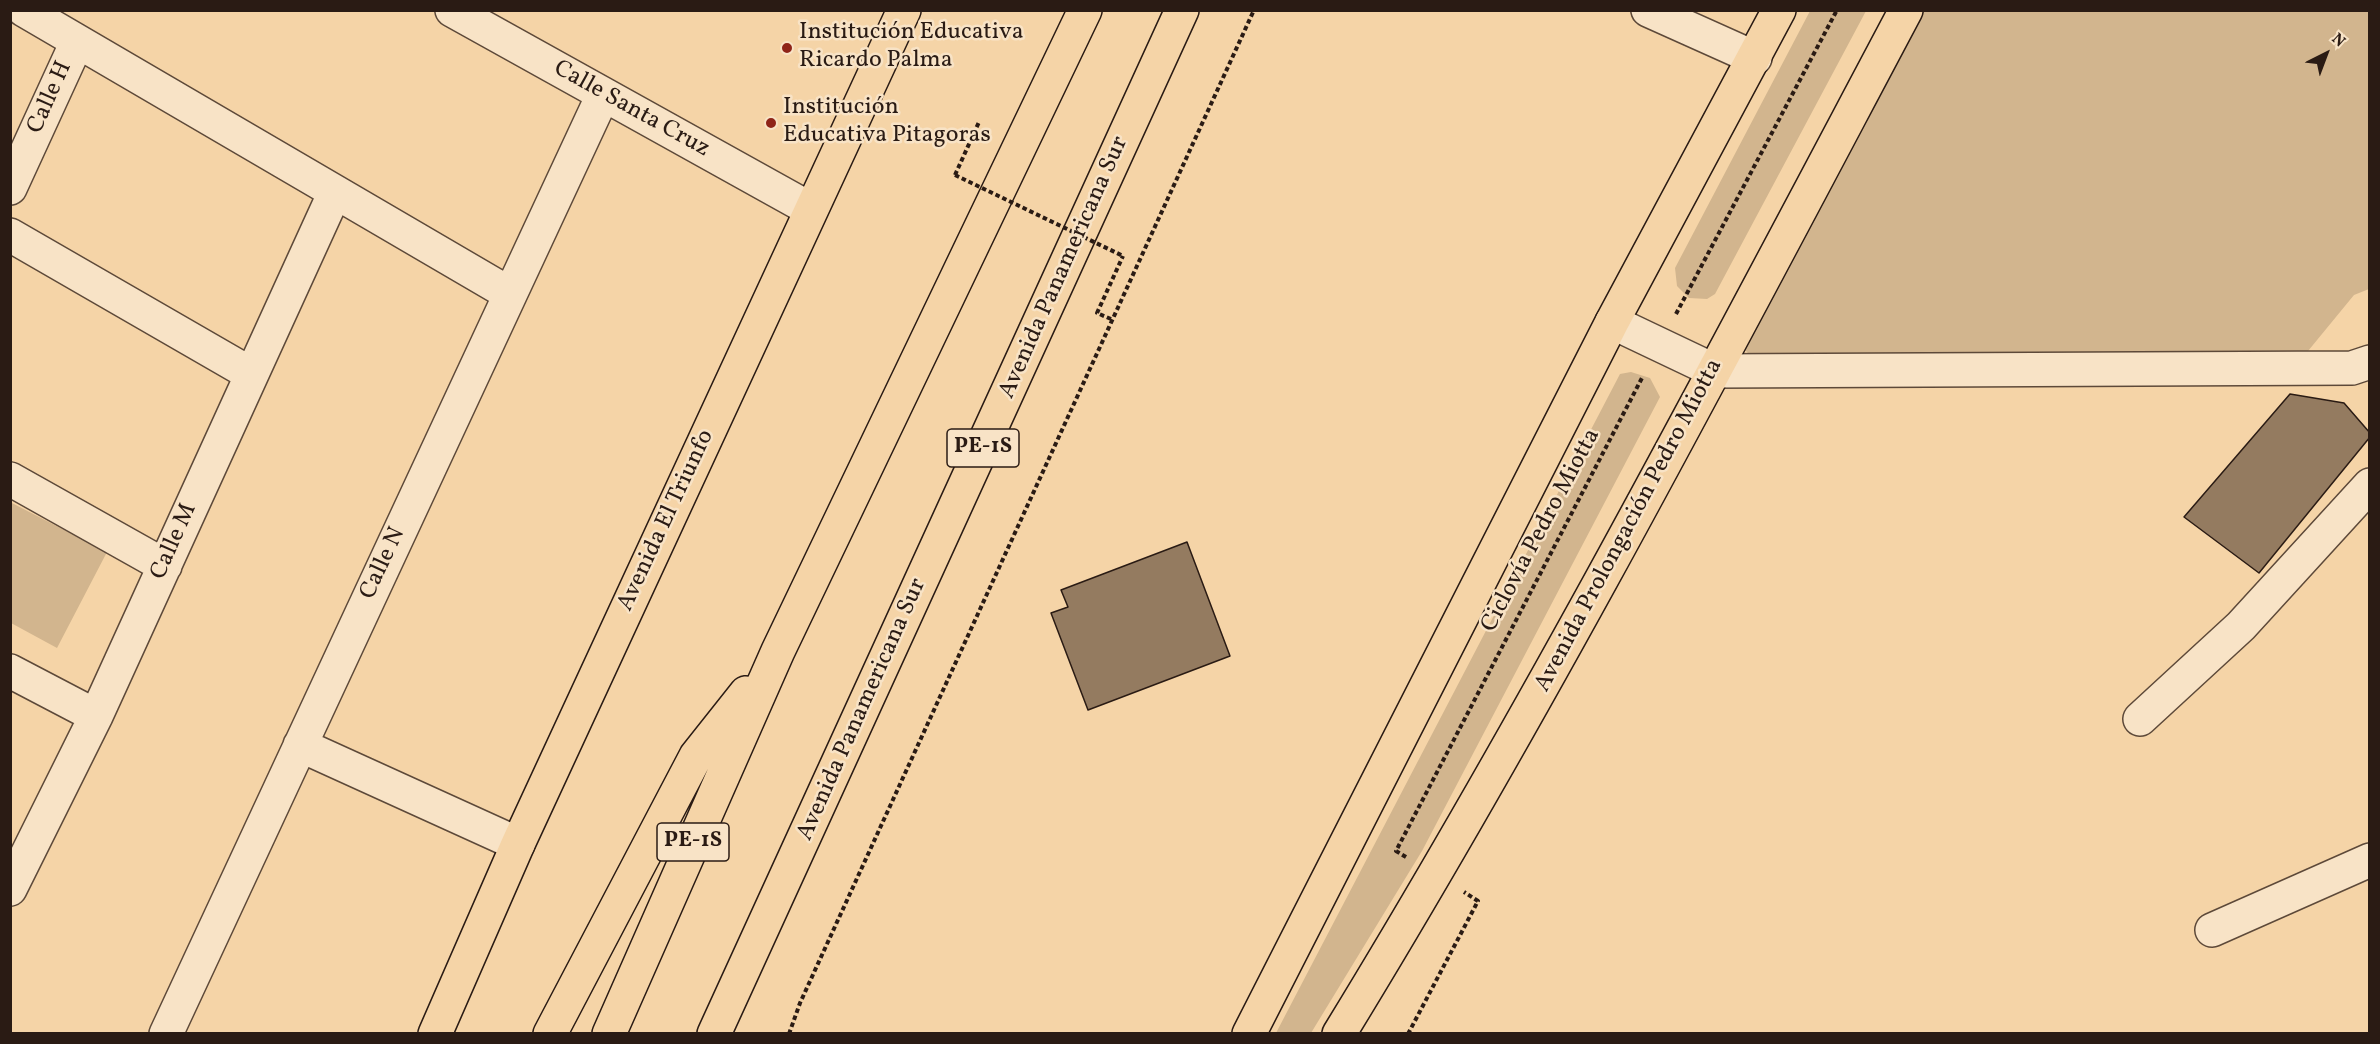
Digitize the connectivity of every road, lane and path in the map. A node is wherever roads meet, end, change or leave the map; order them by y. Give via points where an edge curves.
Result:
1 (24, 10) edge
2 (452, 10) edge
3 (1085, 10) edge
4 (1182, 10) edge
5 (1254, 10) edge
6 (1648, 10) edge
7 (1779, 10) edge
8 (1837, 10) edge
9 (1906, 10) edge
10 (903, 11) edge
11 (77, 42) junction
12 (1755, 58) junction
13 (603, 95) junction
14 (979, 122) dead end
15 (10, 188) edge
16 (336, 192) junction
17 (810, 209) junction
18 (10, 236) edge
19 (510, 294) junction
20 (1111, 319) junction
21 (1612, 322) junction
22 (1660, 344) junction
23 (1715, 371) junction
24 (251, 374) junction
25 (2364, 374) edge
26 (10, 479) edge
27 (2370, 485) edge
28 (165, 566) junction
29 (778, 651) junction
30 (10, 671) edge
31 (96, 716) junction
32 (2140, 719) dead end
33 (300, 745) junction
34 (518, 844) junction
35 (2370, 860) edge
36 (1437, 875) junction
37 (783, 885) junction
38 (10, 889) edge
39 (2212, 930) dead end
40 (166, 1034) edge
41 (435, 1034) edge
42 (550, 1034) edge
43 (609, 1034) edge
44 (714, 1034) edge
45 (734, 1034) edge
46 (789, 1034) edge
47 (1249, 1034) edge
48 (1340, 1034) edge
49 (1408, 1034) edge

1 - 11 street
2 - 13 street, Calle Santa Cruz
3 - 29 main road, PE-1S
4 - 37 main road, Avenida Panamericana Sur / PE-1S
5 - 20 path
6 - 12 street
7 - 12 main road
8 - 22 path, Ciclovía Pedro Miotta
9 - 23 main road, Avenida Prolongación Pedro Miotta
10 - 17 main road, Avenida El Triunfo
11 - 15 street, Calle H
11 - 16 street
12 - 21 main road
13 - 17 street, Calle Santa Cruz
13 - 19 street, Calle N
14 - 20 path, bridge via 955,175 1123,256 1097,313
16 - 19 street
16 - 24 street, Calle M
17 - 34 main road, Avenida El Triunfo
18 - 24 street
19 - 33 street, Calle N
20 - 46 path
21 - 22 street
21 - 47 main road
22 - 23 street
22 - 36 path, Ciclovía Pedro Miotta via 1395,851
23 - 25 street
23 - 36 main road, Avenida Prolongación Pedro Miotta via 1558,662
24 - 28 street, Calle M
26 - 28 street
27 - 32 street via 2241,627
28 - 31 street, Calle M
29 - 42 main road via 696,756
29 - 43 main road, PE-1S
30 - 31 street
31 - 38 street, Calle M
33 - 34 street
33 - 40 street, Calle N
34 - 41 main road, Avenida El Triunfo
35 - 39 street
36 - 48 main road, Avenida Prolongación Pedro Miotta
36 - 49 path, Ciclovía Pedro Miotta via 1478,901
37 - 44 main road, PE-1S
37 - 45 main road

